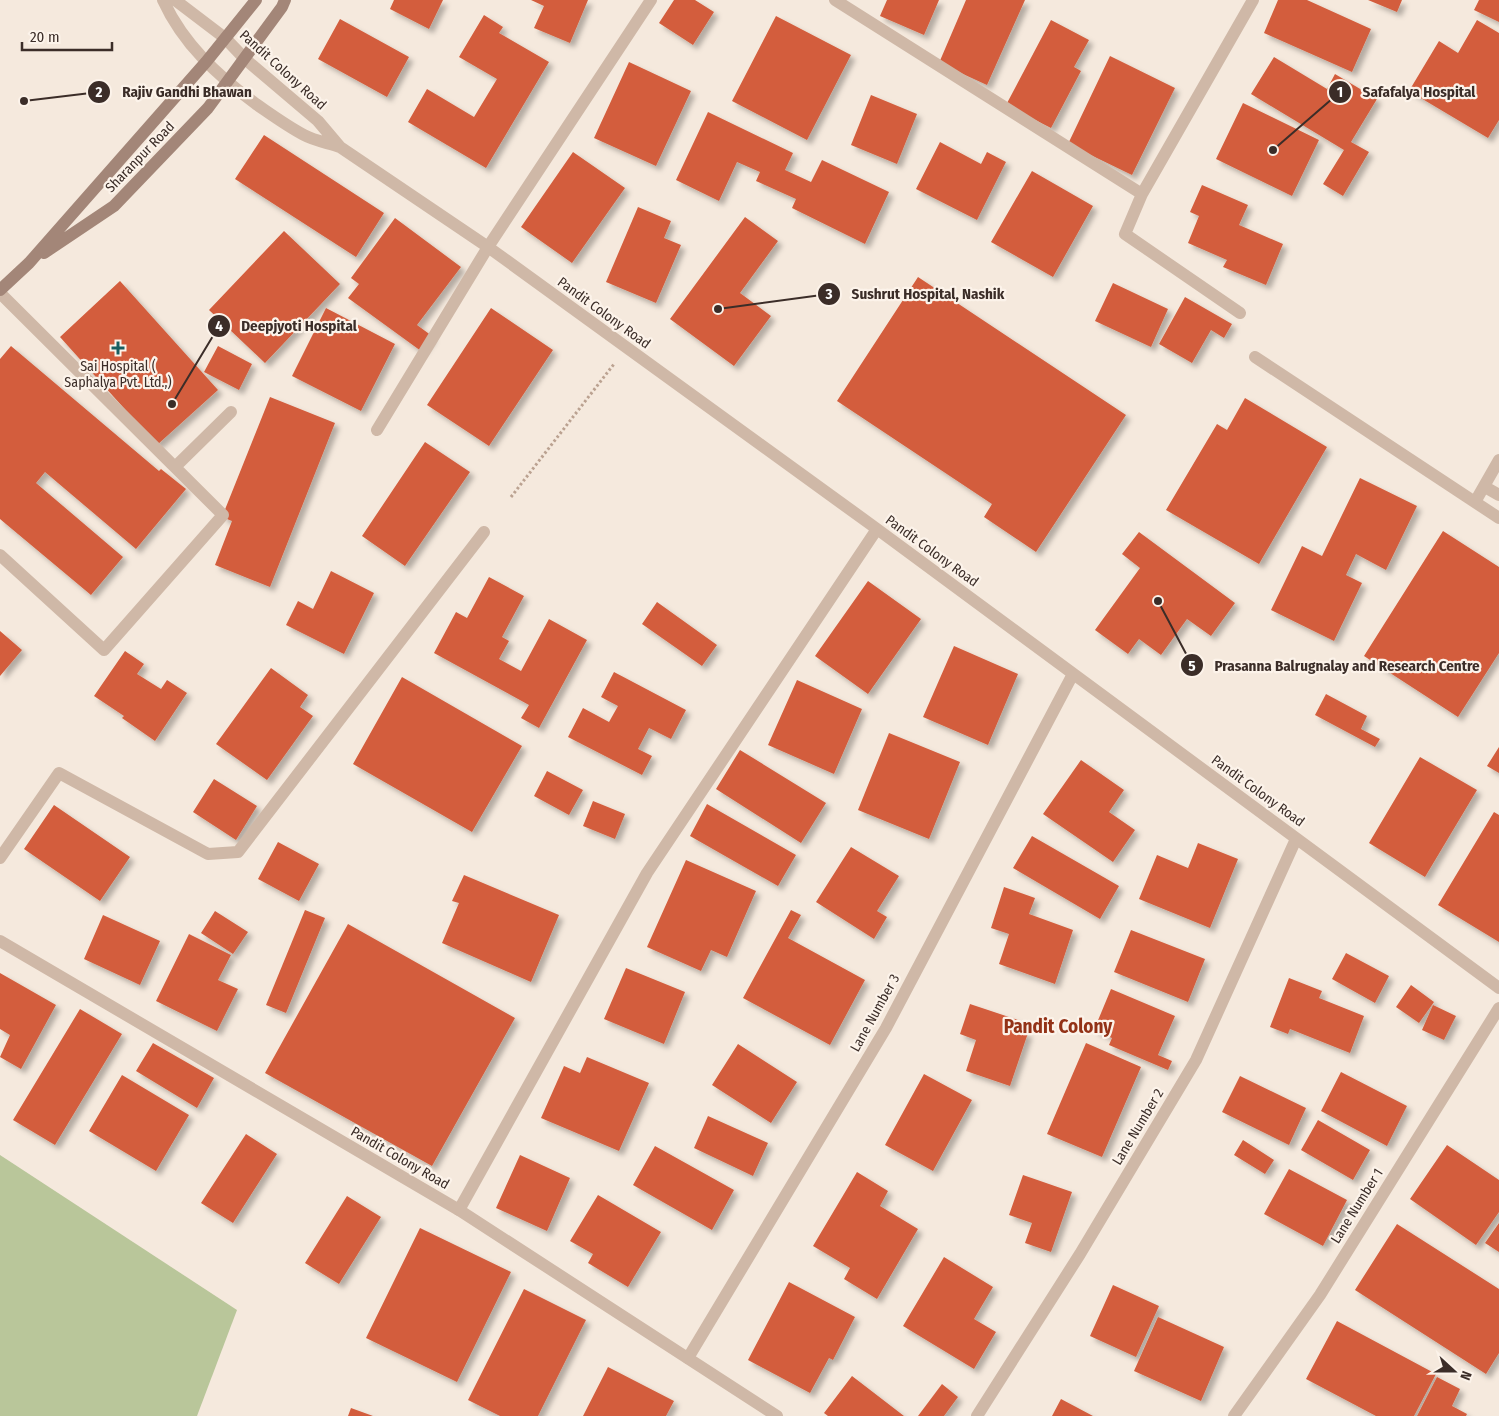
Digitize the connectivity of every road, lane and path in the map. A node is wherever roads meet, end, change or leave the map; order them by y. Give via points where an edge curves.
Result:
1 (163, 0) edge
2 (175, 0) edge
3 (256, 0) edge
4 (285, 0) edge
5 (650, 0) edge
6 (835, 0) edge
7 (1253, 0) edge
8 (225, 38) junction
9 (245, 59) junction
10 (206, 62) junction
11 (227, 82) junction
12 (340, 147) junction
13 (1142, 194) junction
14 (488, 247) junction
15 (29, 263) junction
16 (0, 292) edge
17 (1240, 313) dead end
18 (627, 348) junction
19 (1255, 357) dead end
20 (231, 412) dead end
21 (376, 430) dead end
22 (1499, 460) edge
23 (175, 467) junction
24 (1485, 487) junction
25 (1499, 495) edge
26 (511, 497) dead end
27 (1475, 502) junction
28 (1499, 518) edge
29 (877, 529) junction
30 (484, 532) dead end
31 (0, 555) edge
32 (1072, 674) junction
33 (1296, 838) junction
34 (0, 858) edge
35 (0, 941) edge
36 (1499, 988) edge
37 (1499, 1008) edge
38 (459, 1210) junction
39 (688, 1358) junction
40 (777, 1416) edge
41 (977, 1416) edge
42 (1234, 1416) edge

1 - 10 street, Pandit Colony Road via 172,19
2 - 8 street, Pandit Colony Road
3 - 8 main road, Sharanpur Road
4 - 9 main road, Sharanpur Road
5 - 14 street
6 - 13 street
7 - 13 street
8 - 9 street, Pandit Colony Road
8 - 10 main road, Sharanpur Road
9 - 11 main road, Sharanpur Road
9 - 12 street, Pandit Colony Road via 318,121
10 - 11 street, Pandit Colony Road
10 - 15 main road, Sharanpur Road
11 - 12 street, Pandit Colony Road via 275,118 306,136
11 - 15 main road, Sharanpur Road via 208,108 114,206
12 - 14 street, Pandit Colony Road
13 - 17 street via 1125,234
14 - 18 street, Pandit Colony Road
14 - 21 street
15 - 16 main road, Sharanpur Road
16 - 23 street
18 - 26 path
18 - 29 street, Pandit Colony Road
19 - 27 street
20 - 23 street
22 - 24 street
23 - 31 street via 223,515 104,650
24 - 25 street
24 - 27 street
27 - 28 street
29 - 32 street, Pandit Colony Road
29 - 38 street via 647,873
30 - 34 street via 238,852 208,854 59,772
32 - 33 street, Pandit Colony Road
32 - 39 street, Lane Number 3 via 886,1028
33 - 36 street, Pandit Colony Road
33 - 41 street, Lane Number 2 via 1196,1060 1080,1254
35 - 38 street, Pandit Colony Road
37 - 42 street, Lane Number 1 via 1320,1294
38 - 39 street, Pandit Colony Road
39 - 40 street, Pandit Colony Road

